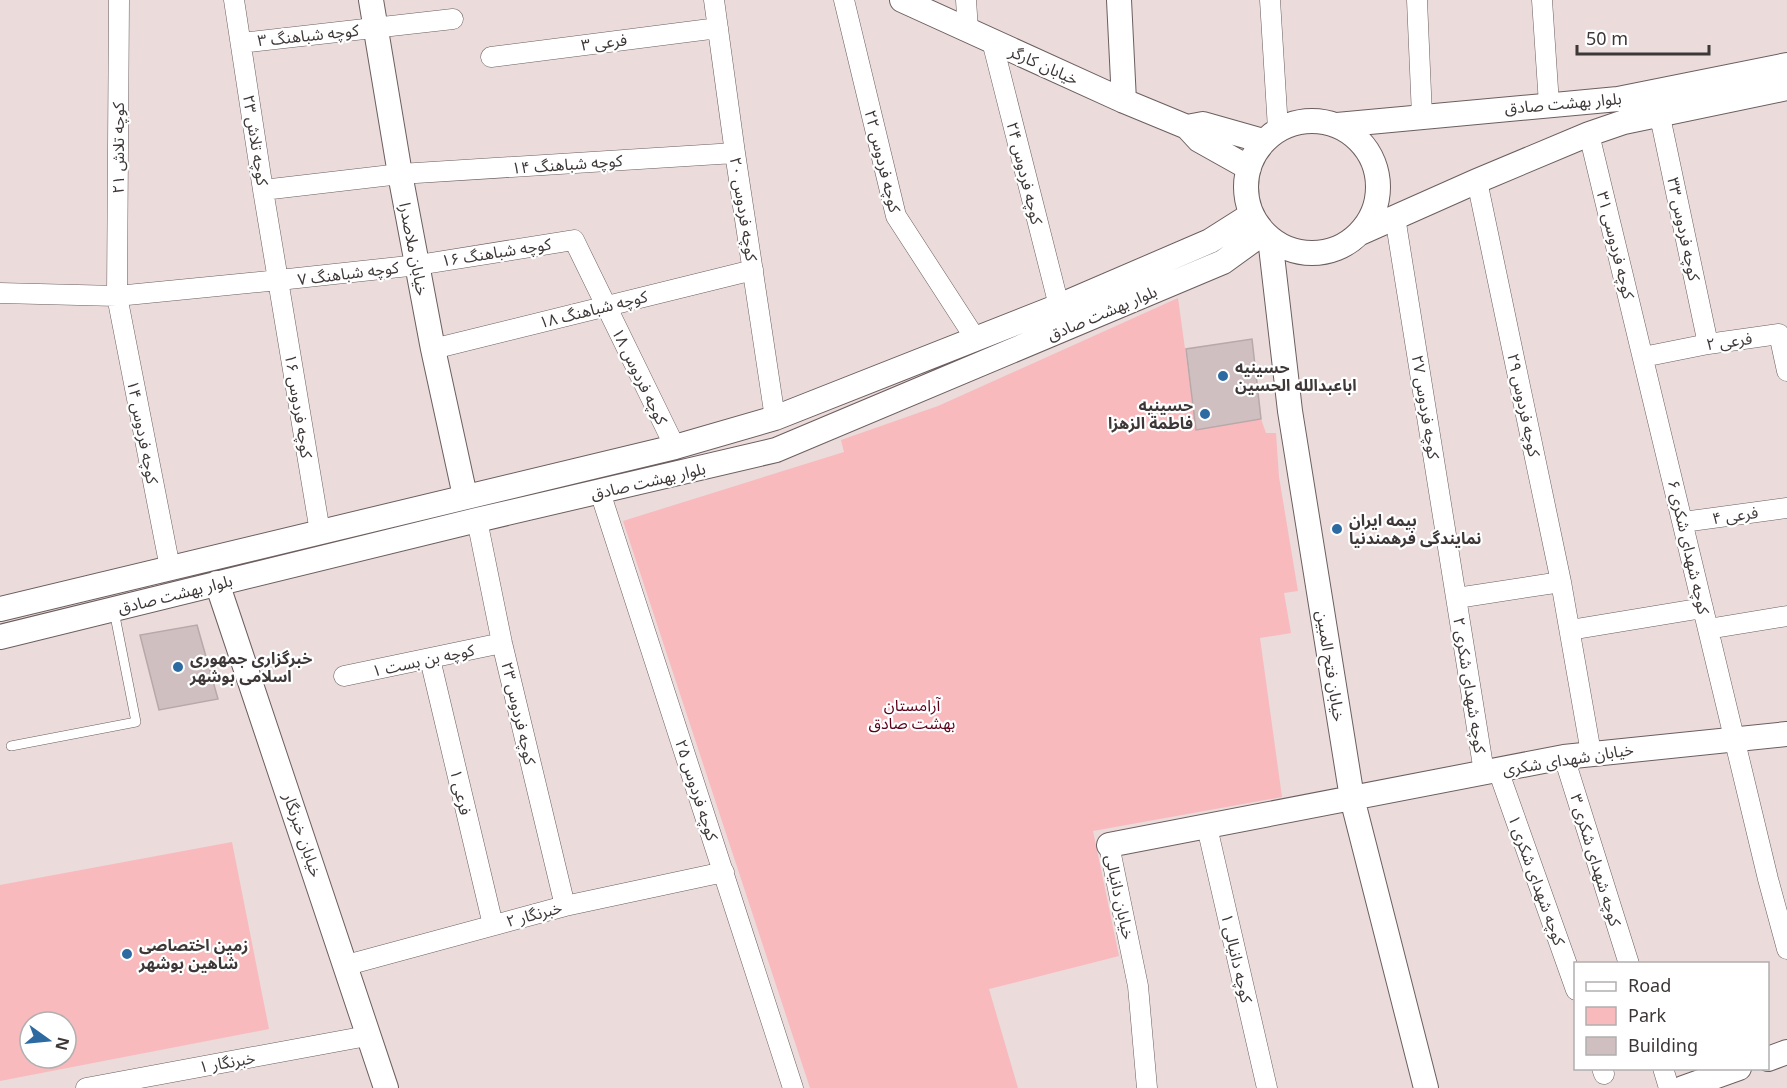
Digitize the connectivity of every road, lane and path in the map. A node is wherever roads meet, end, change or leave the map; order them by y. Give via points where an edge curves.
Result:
1 (119, 0) edge
2 (234, 0) edge
3 (371, 0) edge
4 (714, 0) edge
5 (844, 0) edge
6 (902, 0) edge
7 (966, 0) edge
8 (1119, 0) edge
9 (1270, 0) edge
10 (1417, 0) edge
11 (1542, 0) edge
12 (453, 19) dead end
13 (375, 28) junction
14 (718, 28) junction
15 (968, 30) junction
16 (992, 41) junction
17 (241, 43) junction
18 (490, 57) dead end
19 (1787, 65) edge
20 (1787, 88) edge
21 (1124, 101) junction
22 (1584, 101) junction
23 (1549, 104) junction
24 (1657, 115) junction
25 (1422, 116) junction
26 (1337, 125) junction
27 (1187, 127) junction
28 (1589, 134) junction
29 (1271, 135) junction
30 (735, 153) junction
31 (1249, 168) junction
32 (400, 174) junction
33 (1477, 181) junction
34 (263, 190) junction
35 (1395, 217) junction
36 (1261, 228) junction
37 (1360, 233) junction
38 (574, 240) joint
39 (418, 265) junction
40 (753, 270) junction
41 (279, 280) junction
42 (0, 293) edge
43 (117, 296) junction
44 (605, 305) junction
45 (1059, 306) junction
46 (975, 338) junction
47 (1708, 344) junction
48 (433, 349) junction
49 (1643, 357) junction
50 (1787, 371) edge
51 (775, 418) junction
52 (675, 447) junction
53 (600, 492) junction
54 (465, 496) junction
55 (1787, 508) edge
56 (477, 520) junction
57 (1683, 522) junction
58 (320, 532) junction
59 (170, 568) junction
60 (1561, 582) junction
61 (217, 583) junction
62 (1457, 597) junction
63 (32, 601) junction
64 (1703, 608) junction
65 (0, 609) edge
66 (113, 609) junction
67 (1787, 616) edge
68 (38, 627) junction
69 (1708, 629) junction
70 (1570, 630) junction
71 (0, 637) edge
72 (502, 643) junction
73 (430, 659) junction
74 (344, 676) dead end
75 (1787, 734) edge
76 (1734, 738) junction
77 (11, 746) dead end
78 (1591, 753) junction
79 (1564, 757) junction
80 (1491, 771) junction
81 (1352, 798) junction
82 (1207, 827) junction
83 (1109, 845) joint
84 (724, 872) junction
85 (565, 906) junction
86 (493, 925) junction
87 (1787, 949) edge
88 (1629, 962) edge
89 (346, 965) junction
90 (1574, 987) edge
91 (368, 1036) junction
92 (1787, 1052) edge
93 (1769, 1058) edge
94 (1665, 1070) edge
95 (1733, 1070) edge
96 (1684, 1087) edge
97 (86, 1088) edge
98 (386, 1088) edge
99 (793, 1088) edge
100 (1147, 1088) edge
101 (1267, 1088) edge
102 (1426, 1088) edge

1 - 43 street, کوچه تلاش ۲۱
2 - 17 street, کوچه تلاش ۲۳
3 - 13 street, خیابان ملاصدرا
4 - 14 street, کوچه فردوس ۲۰
5 - 46 street, کوچه فردوس ۲۲ via 896,216
6 - 15 street, خیابان کارگر
7 - 15 street
8 - 21 street
9 - 29 street
10 - 25 street
11 - 23 street
12 - 13 street, کوچه شباهنگ ۳
13 - 17 street, کوچه شباهنگ ۳
13 - 32 street, خیابان ملاصدرا
14 - 18 street, فرعی ۳
14 - 30 street, کوچه فردوس ۲۰
15 - 16 street, خیابان کارگر
16 - 21 street, خیابان کارگر
16 - 45 street, کوچه فردوس ۲۴
17 - 34 street, کوچه تلاش ۲۳
19 - 22 street, بلوار بهشت صادق via 1618,99
20 - 24 street, بلوار بهشت صادق
21 - 27 street, خیابان کارگر
22 - 23 street, بلوار بهشت صادق
22 - 28 street
23 - 25 street, بلوار بهشت صادق
24 - 28 street, بلوار بهشت صادق
24 - 47 street, کوچه فردوس ۳۳
25 - 26 street, بلوار بهشت صادق
26 - 29 street via 1317,120 1295,122
26 - 37 street via 1356,136 1370,153 1377,173 1378,195 1372,215
27 - 29 street, خیابان کارگر via 1203,124
27 - 31 street, خیابان کارگر via 1199,140
28 - 33 street, بلوار بهشت صادق
28 - 49 street, کوچه فردوسی ۳۱
29 - 31 street via 1253,156
30 - 32 street, کوچه شباهنگ ۱۴
30 - 40 street, کوچه فردوس ۲۰
31 - 36 street via 1246,195
32 - 34 street, کوچه شباهنگ ۱۴
32 - 39 street, خیابان ملاصدرا
33 - 35 street, بلوار بهشت صادق
33 - 60 street, کوچه فردوس ۲۹
34 - 41 street, کوچه تلاش ۲۳
35 - 37 street, بلوار بهشت صادق
35 - 62 street, کوچه فردوس ۲۷
36 - 37 street via 1280,246 1300,253 1322,253 1342,246
36 - 45 street, بلوار بهشت صادق via 1210,241
36 - 53 street, بلوار بهشت صادق via 1223,262 776,450
36 - 81 street, خیابان فتح المبین
38 - 39 street, کوچه شباهنگ ۱۶
38 - 44 street, کوچه فردوس ۱۸
39 - 41 street, کوچه شباهنگ ۷
39 - 48 street, خیابان ملاصدرا
40 - 44 street, کوچه شباهنگ ۱۸
40 - 51 street, کوچه فردوس ۲۰
41 - 43 street, کوچه شباهنگ ۷
41 - 58 street, کوچه فردوس ۱۶
42 - 43 street, کوچه شباهنگ ۷
43 - 59 street, کوچه فردوس ۱۴
44 - 48 street, کوچه شباهنگ ۱۸
44 - 52 street, کوچه فردوس ۱۸
45 - 46 street, بلوار بهشت صادق
46 - 51 street, بلوار بهشت صادق
47 - 49 street, فرعی ۲
47 - 50 street, فرعی ۲ via 1779,334
48 - 54 street, خیابان ملاصدرا
49 - 57 street, کوچه شهدای شکری ۶
51 - 52 street, بلوار بهشت صادق
52 - 54 street, بلوار بهشت صادق
53 - 56 street, بلوار بهشت صادق
53 - 84 street, کوچه فردوس ۲۵
54 - 58 street, بلوار بهشت صادق
55 - 57 street, فرعی ۴
56 - 61 street, بلوار بهشت صادق
56 - 72 street, کوچه فردوس ۲۳
57 - 64 street, کوچه شهدای شکری ۶
58 - 59 street, بلوار بهشت صادق
59 - 63 street, بلوار بهشت صادق
60 - 62 street
60 - 70 street, کوچه فردوس ۲۹
61 - 66 street, بلوار بهشت صادق
61 - 89 street, خیابان خبرنگار
62 - 80 street, کوچه شهدای شکری ۲
63 - 65 street, بلوار بهشت صادق
63 - 68 street
64 - 69 street, کوچه شهدای شکری ۶
64 - 70 street
66 - 68 street, بلوار بهشت صادق
66 - 77 lane via 136,722
67 - 69 street
68 - 71 street, بلوار بهشت صادق
69 - 76 street, کوچه شهدای شکری ۶
70 - 78 street, کوچه فردوس ۲۹
72 - 73 street, کوچه بن بست ۱
72 - 85 street, کوچه فردوس ۲۳
73 - 74 street, کوچه بن بست ۱
73 - 86 street, فرعی ۱
75 - 76 street, خیابان شهدای شکری
76 - 78 street, خیابان شهدای شکری
76 - 87 street, کوچه شهدای شکری ۶
78 - 79 street, خیابان شهدای شکری
79 - 80 street, خیابان شهدای شکری
79 - 88 street, کوچه شهدای شکری ۳
80 - 81 street, خیابان شهدای شکری
80 - 90 street, کوچه شهدای شکری ۱
81 - 82 street, خیابان دانیالی
81 - 102 street, خیابان فتح المبین
82 - 83 street, خیابان دانیالی
82 - 101 street, کوچه دانیالی ۱
83 - 100 street, خیابان دانیالی via 1138,986
84 - 85 street, خبرنگار ۲
84 - 99 street, کوچه فردوس ۲۵
85 - 86 street, خبرنگار ۲
86 - 89 street, خبرنگار ۲
89 - 91 street, خیابان خبرنگار
91 - 97 street, خبرنگار ۱
91 - 98 street, خیابان خبرنگار
92 - 93 street
94 - 96 street
95 - 96 street

